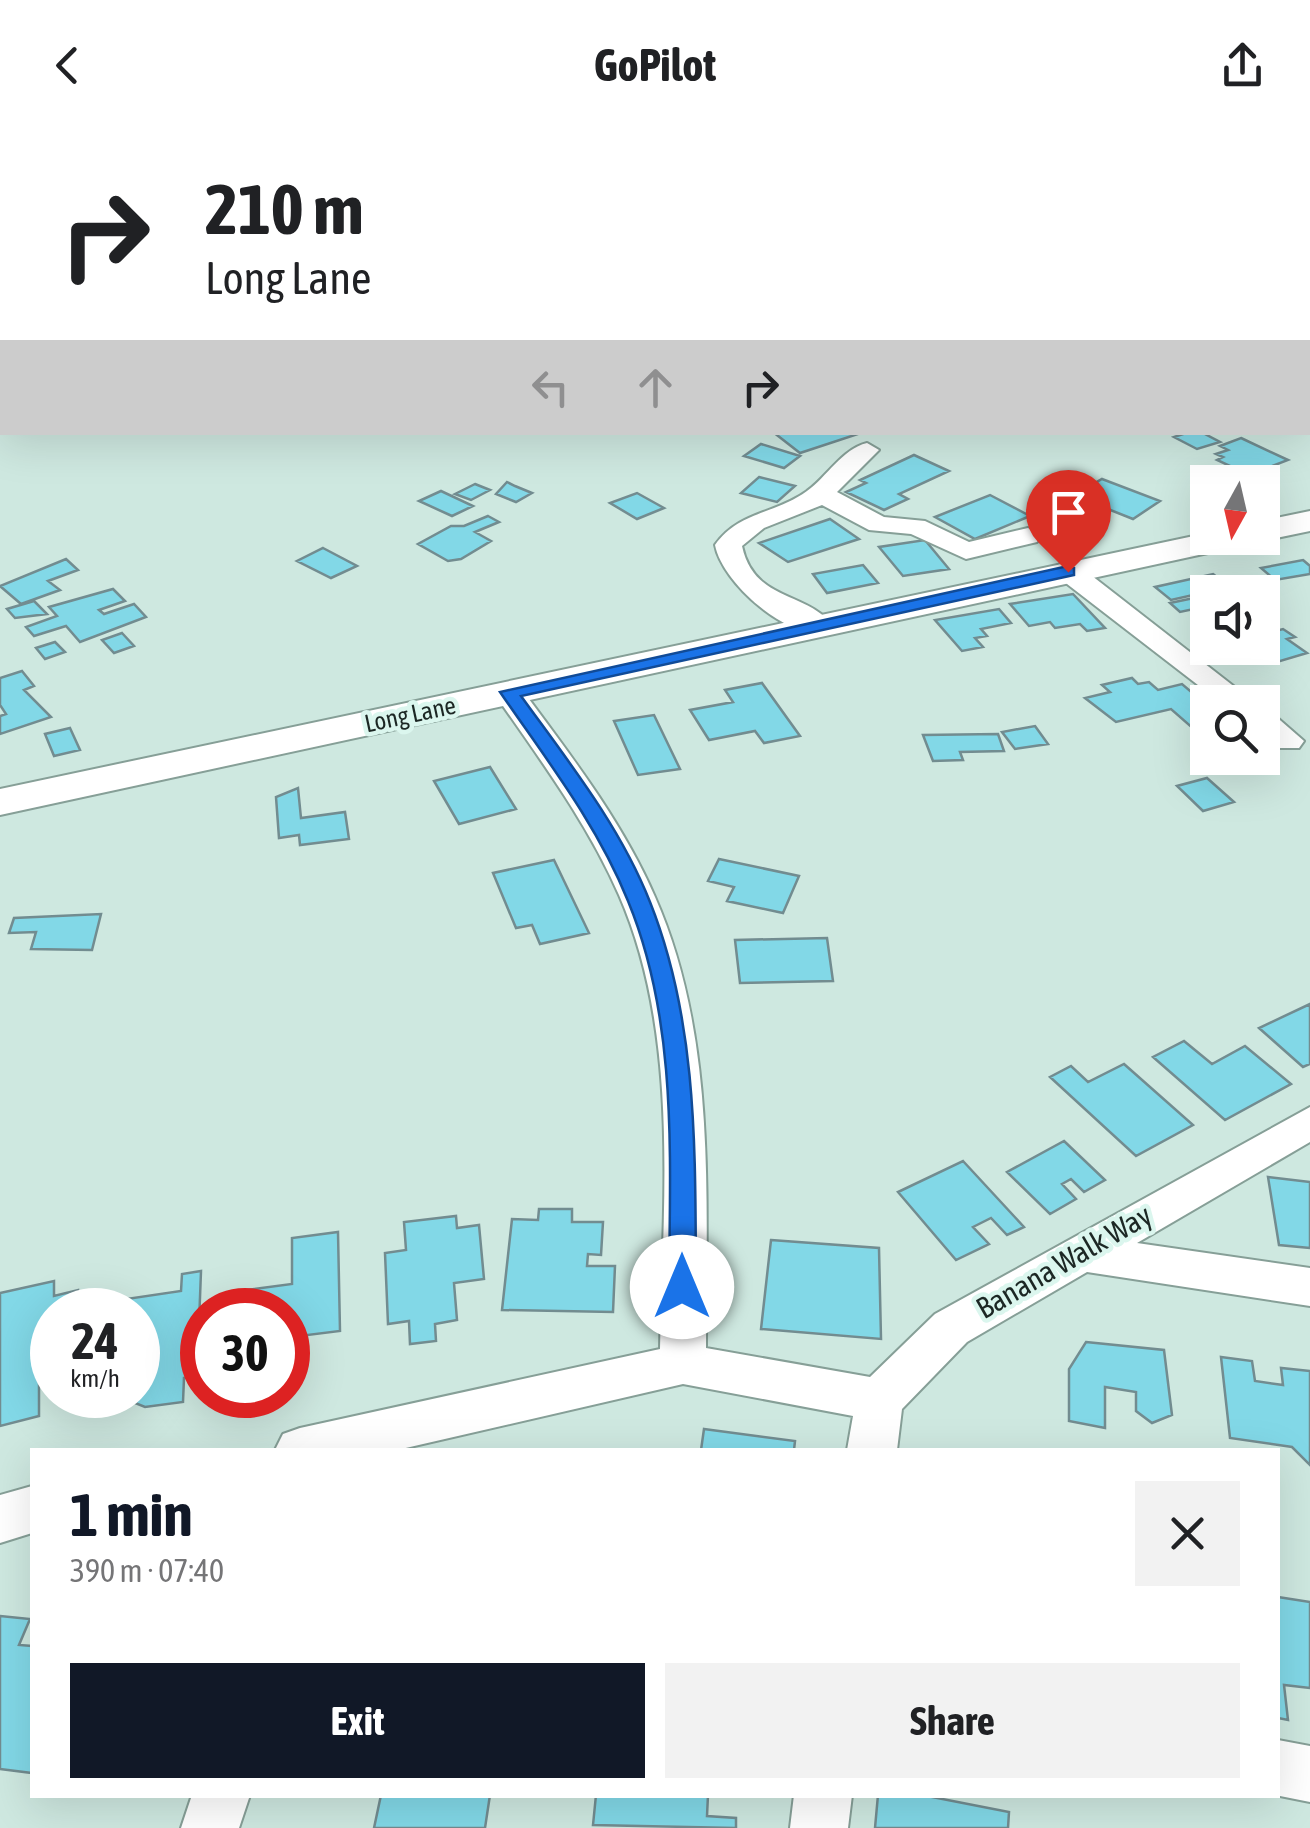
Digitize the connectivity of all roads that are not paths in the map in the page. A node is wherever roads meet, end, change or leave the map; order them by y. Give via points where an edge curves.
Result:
1 (867, 450) dead end
2 (822, 494) junction
3 (1310, 521) edge
4 (1280, 527) edge
5 (1028, 536) dead end
6 (1190, 547) edge
7 (1068, 572) junction
8 (819, 626) junction
9 (1216, 685) edge
10 (509, 692) junction
11 (1280, 735) edge
12 (1288, 741) dead end
13 (0, 802) edge
14 (1310, 1123) edge
15 (1081, 1252) junction
16 (1310, 1287) edge
17 (683, 1364) junction
18 (880, 1400) junction
19 (326, 1447) edge
20 (872, 1448) edge
21 (30, 1511) edge
22 (0, 1519) edge
23 (1280, 1768) edge
24 (1310, 1774) edge
25 (220, 1798) edge
26 (823, 1798) edge
27 (210, 1828) edge
28 (819, 1828) edge

1 - 2 street via 842,466
2 - 5 street via 878,524 916,528 966,551
2 - 8 street via 740,527 728,545 731,567 753,589
3 - 4 main road
6 - 7 main road, Long Lane
7 - 8 main road, Long Lane
7 - 9 street
8 - 10 main road, Long Lane
10 - 13 main road, Long Lane
10 - 17 street via 589,804 640,902 672,1015 682,1132
11 - 12 street
14 - 15 street, Banana Walk Way
15 - 16 street
15 - 18 street, Banana Walk Way via 951,1328
17 - 18 street
17 - 19 street
18 - 20 street
21 - 22 street
23 - 24 street
25 - 27 street
26 - 28 street

